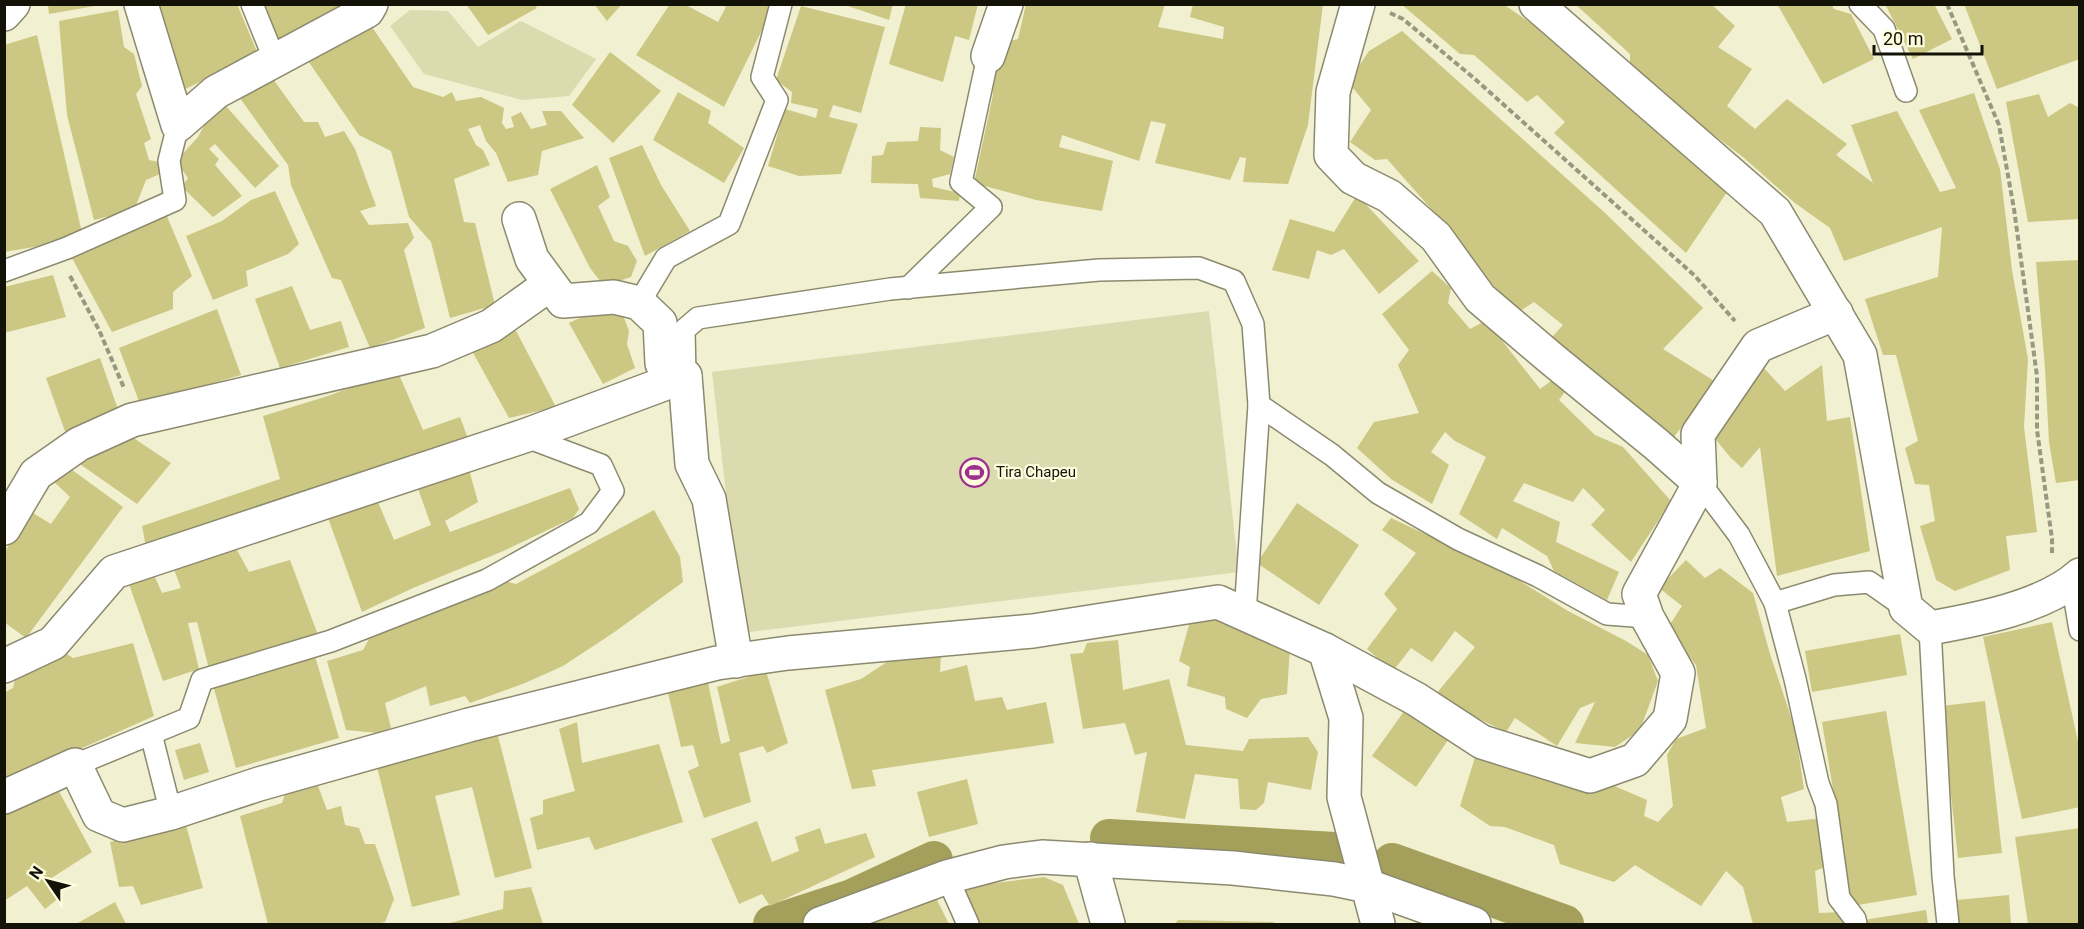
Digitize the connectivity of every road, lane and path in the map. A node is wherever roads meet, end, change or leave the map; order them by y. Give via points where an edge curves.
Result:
1 (13, 4) edge
2 (141, 4) edge
3 (252, 4) edge
4 (781, 4) edge
5 (1006, 4) edge
6 (1536, 4) edge
7 (1860, 4) edge
8 (1947, 4) edge
9 (368, 7) edge
10 (1370, 7) edge
11 (4, 14) edge
12 (988, 56) joint
13 (275, 60) junction
14 (1906, 91) dead end
15 (178, 125) junction
16 (519, 219) dead end
17 (57, 251) junction
18 (4, 270) edge
19 (550, 284) junction
20 (908, 288) junction
21 (639, 303) junction
22 (1836, 312) junction
23 (1758, 346) junction
24 (685, 376) junction
25 (1259, 405) junction
26 (132, 420) junction
27 (524, 436) junction
28 (1700, 483) junction
29 (4, 528) edge
30 (2067, 584) edge
31 (1775, 603) junction
32 (1245, 614) junction
33 (1647, 617) junction
34 (1918, 618) junction
35 (2079, 630) edge
36 (1325, 650) junction
37 (736, 661) junction
38 (4, 666) edge
39 (151, 734) junction
40 (75, 765) junction
41 (4, 797) edge
42 (171, 813) junction
43 (1090, 859) junction
44 (947, 877) junction
45 (1368, 886) junction
46 (830, 923) edge
47 (968, 924) edge
48 (1108, 924) edge
49 (1378, 924) edge
50 (1474, 924) edge
51 (1856, 924) edge
52 (1948, 924) edge

1 - 11 street
2 - 15 street
3 - 13 lane
4 - 21 lane via 762,77 777,100 729,224 666,258
5 - 12 street
6 - 22 street via 1775,212
7 - 14 lane via 1884,29
8 - 30 path via 1999,124 2037,376 2037,430 2052,539
9 - 13 street
10 - 23 path via 1403,19 1475,79 1687,268
10 - 28 street via 1333,92 1331,155 1353,178 1389,196 1436,237 1480,298
12 - 20 lane via 961,182 991,207
13 - 15 street via 216,92
15 - 17 lane via 169,161 175,200
16 - 19 street via 532,259
17 - 18 lane
17 - 26 path via 99,330
19 - 21 street via 563,302 614,297
19 - 26 street via 491,326 432,351
20 - 24 lane via 698,318 684,330
20 - 25 lane via 1099,270 1199,267 1234,281 1239,292 1252,324
21 - 24 street via 660,323 662,363
22 - 23 street
22 - 34 street via 1860,355
23 - 28 street via 1698,434
24 - 27 street
24 - 37 street via 692,464 709,499
25 - 32 lane
25 - 33 lane via 1332,455 1378,493 1458,539 1607,614
26 - 29 street via 80,444 36,474
27 - 38 street via 114,572 53,643
27 - 39 lane via 601,465 613,491 589,523 487,580 331,641 202,680 189,718
28 - 31 lane via 1739,535
28 - 33 street via 1639,594
30 - 34 street via 2021,606 1980,618
30 - 35 lane
31 - 34 lane via 1834,585 1869,582
31 - 51 lane via 1826,804 1839,898
32 - 36 street
32 - 37 street via 1218,602 1033,631
33 - 36 street via 1678,673 1670,719 1635,760 1590,776 1482,742 1416,699
34 - 52 lane
36 - 45 street via 1346,718 1344,797
37 - 42 street via 469,725
39 - 40 lane
39 - 42 lane
40 - 41 street
40 - 42 street via 99,814 123,825
43 - 44 street via 1042,857
43 - 45 street via 1233,868
43 - 48 street
44 - 46 street
44 - 47 lane
45 - 49 street
45 - 50 street

